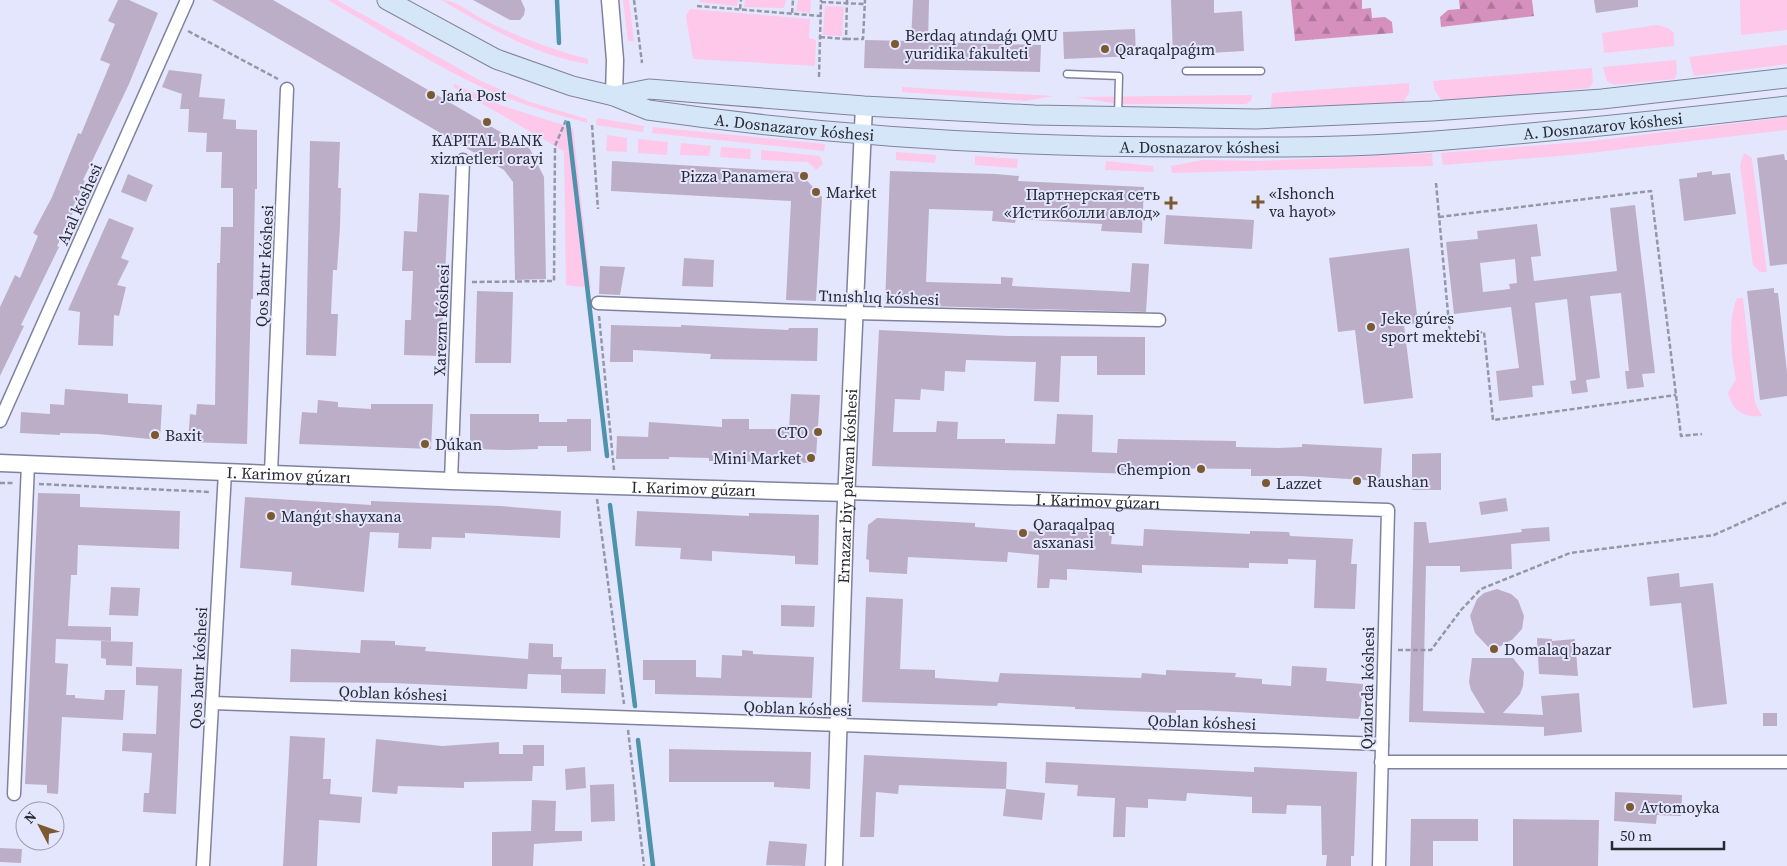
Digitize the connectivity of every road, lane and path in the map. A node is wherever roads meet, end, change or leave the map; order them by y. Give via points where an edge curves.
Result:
1 (187, 0) edge
2 (388, 0) edge
3 (610, 0) edge
4 (634, 0) edge
5 (740, 0) edge
6 (793, 0) edge
7 (865, 0) edge
8 (821, 1) edge
9 (847, 2) edge
10 (865, 4) junction
11 (697, 6) dead end
12 (740, 9) junction
13 (792, 13) junction
14 (821, 16) junction
15 (176, 25) junction
16 (820, 37) junction
17 (846, 39) junction
18 (642, 63) dead end
19 (1186, 71) dead end
20 (1261, 71) dead end
21 (1067, 74) dead end
22 (819, 77) dead end
23 (1787, 78) edge
24 (287, 89) joint
25 (614, 96) junction
26 (864, 106) junction
27 (1787, 106) edge
28 (1118, 117) junction
29 (566, 120) dead end
30 (592, 125) dead end
31 (862, 135) junction
32 (463, 160) dead end
33 (1436, 182) dead end
34 (598, 209) dead end
35 (1439, 217) junction
36 (458, 282) junction
37 (598, 303) joint
38 (854, 313) junction
39 (1159, 320) dead end
40 (1676, 395) junction
41 (0, 421) edge
42 (1702, 434) dead end
43 (0, 463) edge
44 (28, 464) junction
45 (225, 472) junction
46 (271, 474) junction
47 (451, 482) junction
48 (594, 486) junction
49 (615, 486) junction
50 (847, 492) junction
51 (1787, 502) edge
52 (1388, 510) joint
53 (1384, 650) junction
54 (212, 703) junction
55 (626, 718) junction
56 (837, 726) junction
57 (1382, 744) junction
58 (1381, 762) junction
59 (1787, 762) edge
60 (14, 794) dead end
61 (203, 866) edge
62 (644, 866) edge
63 (834, 866) edge
64 (1379, 866) edge

1 - 15 street, Aral kóshesi
2 - 25 main road, A. Dosnazarov kóshesi via 496,60 572,86
3 - 25 street
4 - 18 path
5 - 12 path
6 - 13 path
7 - 10 path
8 - 9 path
8 - 14 path
9 - 10 path
9 - 17 path
10 - 17 path via 863,39
11 - 12 path
12 - 13 path
13 - 14 path
14 - 16 path
15 - 24 path via 279,79
15 - 41 street, Aral kóshesi
16 - 17 path
16 - 22 path
19 - 20 lane
21 - 28 lane via 1119,76
23 - 28 main road, A. Dosnazarov kóshesi via 1602,99 1432,111 1256,119
24 - 46 street, Qos batır kóshesi
25 - 26 main road, A. Dosnazarov kóshesi via 649,89
25 - 31 main road, A. Dosnazarov kóshesi via 648,110
26 - 28 main road, A. Dosnazarov kóshesi via 1034,116
26 - 31 street, Ernazar biy palwan kóshesi
27 - 31 main road, A. Dosnazarov kóshesi via 1596,127 1402,143 1114,147
29 - 36 path via 555,146 554,281
30 - 34 path
31 - 38 street, Ernazar biy palwan kóshesi
32 - 36 street, Xarezm kóshesi
33 - 35 path
35 - 40 path via 1651,191
35 - 40 path via 1450,336 1484,332 1493,420
36 - 47 street, Xarezm kóshesi
37 - 38 street, Tınıshlıq kóshesi
37 - 49 path
38 - 39 street, Tınıshlıq kóshesi
38 - 50 street, Ernazar biy palwan kóshesi
40 - 42 path via 1681,436
43 - 44 street, I. Karimov gúzarı
44 - 45 street, I. Karimov gúzarı
44 - 60 street
45 - 46 street, I. Karimov gúzarı
45 - 54 street, Qos batır kóshesi
46 - 47 street, I. Karimov gúzarı
47 - 48 street, I. Karimov gúzarı
48 - 49 street, I. Karimov gúzarı
48 - 55 path
49 - 50 street, I. Karimov gúzarı
50 - 52 street, I. Karimov gúzarı
50 - 56 street, Ernazar biy palwan kóshesi
51 - 53 path via 1714,535 1570,554 1481,589 1431,650
52 - 53 street, Qızılorda kóshesi
53 - 57 street, Qızılorda kóshesi
54 - 55 street, Qoblan kóshesi
54 - 61 street, Qos batır kóshesi
55 - 56 street, Qoblan kóshesi
55 - 62 path
56 - 57 street, Qoblan kóshesi
56 - 63 street, Ernazar biy palwan kóshesi
57 - 58 street, Qızılorda kóshesi
58 - 59 street
58 - 64 street, Qızılorda kóshesi

